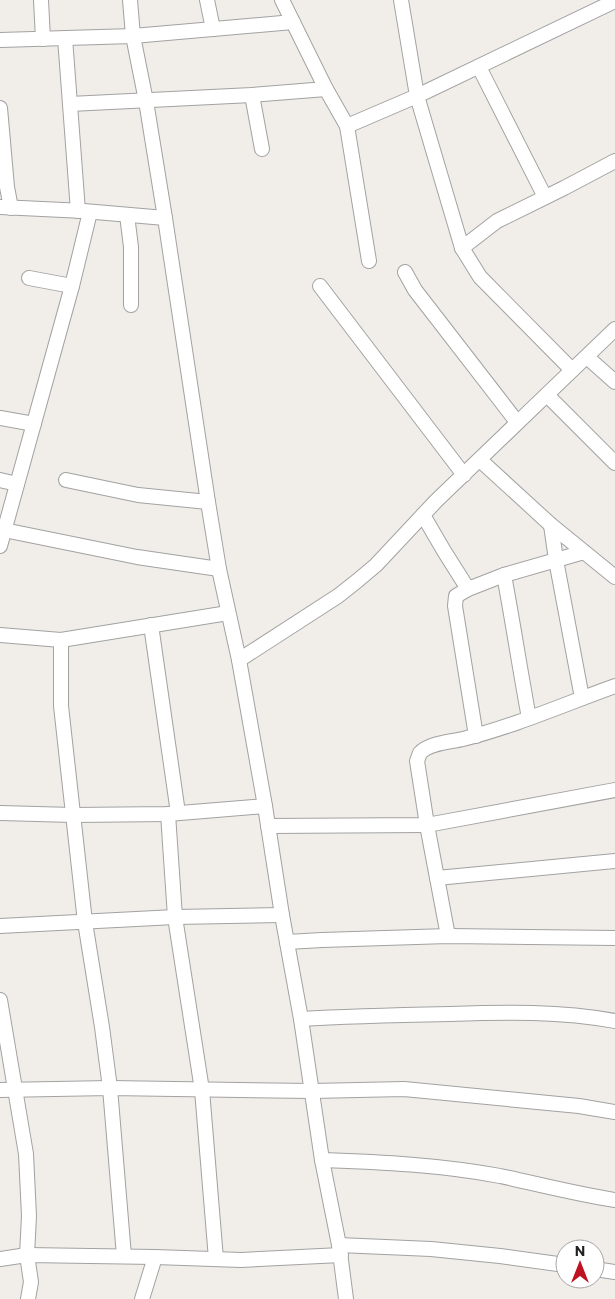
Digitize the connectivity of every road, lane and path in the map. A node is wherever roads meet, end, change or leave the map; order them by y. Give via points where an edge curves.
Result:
1 (41, 0) edge
2 (130, 0) edge
3 (207, 0) edge
4 (282, 0) edge
5 (401, 0) edge
6 (615, 1) edge
7 (293, 22) junction
8 (213, 29) junction
9 (133, 36) junction
10 (65, 38) junction
11 (43, 39) junction
12 (0, 40) edge
13 (479, 67) junction
14 (326, 89) junction
15 (252, 95) junction
16 (417, 96) junction
17 (146, 101) junction
18 (70, 104) junction
19 (0, 108) edge
20 (347, 126) junction
21 (262, 149) dead end
22 (615, 161) edge
23 (546, 197) junction
24 (5, 207) edge
25 (84, 211) junction
26 (127, 216) junction
27 (165, 218) junction
28 (462, 248) junction
29 (369, 262) dead end
30 (405, 272) dead end
31 (29, 278) dead end
32 (72, 286) junction
33 (320, 286) dead end
34 (132, 305) dead end
35 (615, 330) edge
36 (587, 357) junction
37 (572, 370) junction
38 (615, 382) edge
39 (547, 395) junction
40 (0, 418) edge
41 (517, 422) junction
42 (34, 424) junction
43 (480, 460) junction
44 (615, 464) edge
45 (464, 475) junction
46 (0, 480) edge
47 (66, 480) dead end
48 (17, 484) junction
49 (208, 502) junction
50 (423, 514) junction
51 (551, 525) junction
52 (4, 530) junction
53 (0, 546) edge
54 (584, 552) junction
55 (556, 560) junction
56 (219, 569) junction
57 (504, 575) junction
58 (615, 577) edge
59 (468, 589) junction
60 (228, 613) junction
61 (152, 625) junction
62 (0, 635) edge
63 (61, 640) junction
64 (239, 660) junction
65 (615, 686) edge
66 (582, 698) junction
67 (529, 718) junction
68 (476, 736) junction
69 (615, 790) edge
70 (265, 806) junction
71 (0, 813) edge
72 (173, 813) junction
73 (74, 815) junction
74 (427, 825) junction
75 (268, 826) junction
76 (615, 861) edge
77 (437, 878) junction
78 (282, 915) junction
79 (175, 917) junction
80 (85, 922) junction
81 (0, 926) edge
82 (448, 936) junction
83 (615, 938) edge
84 (288, 942) junction
85 (0, 1000) edge
86 (301, 1019) junction
87 (615, 1021) edge
88 (110, 1088) junction
89 (16, 1089) junction
90 (0, 1090) edge
91 (202, 1090) junction
92 (312, 1091) junction
93 (615, 1112) edge
94 (322, 1160) junction
95 (615, 1200) edge
96 (340, 1250) junction
97 (27, 1255) junction
98 (124, 1256) junction
99 (155, 1257) junction
100 (0, 1259) edge
101 (216, 1259) junction
102 (555, 1264) edge
103 (28, 1299) edge
104 (142, 1299) edge
105 (346, 1299) edge

1 - 11 street
2 - 9 street
3 - 8 street
4 - 7 street
5 - 16 street
6 - 13 street
7 - 8 street
7 - 14 street
8 - 9 street
9 - 10 street
9 - 17 street
10 - 11 street
10 - 18 street
11 - 12 street
13 - 16 street
13 - 23 street
14 - 15 street
14 - 20 street
15 - 17 street
15 - 21 street
16 - 20 street
16 - 28 street
17 - 18 street
17 - 27 street
18 - 25 street via 76,174
19 - 24 street via 7,187
20 - 29 street
22 - 23 street
23 - 28 street via 498,221
24 - 25 street
25 - 26 street
25 - 32 street
26 - 27 street
26 - 34 street
27 - 49 street
28 - 37 street via 480,277
30 - 41 street via 415,290
31 - 32 street
32 - 42 street
33 - 45 street
35 - 36 street
36 - 37 street
36 - 38 street
37 - 39 street
39 - 41 street
39 - 44 street
40 - 42 street
41 - 43 street
42 - 48 street
43 - 45 street
43 - 51 street
45 - 50 street
46 - 48 street
47 - 49 street via 132,494
48 - 52 street
49 - 56 street
50 - 59 street
50 - 64 street via 357,581
51 - 54 street
51 - 55 street
52 - 53 street
52 - 56 street via 137,557
54 - 55 street
54 - 58 street
55 - 57 street
55 - 66 street
56 - 60 street
57 - 59 street
57 - 67 street
59 - 68 street via 456,596 454,602
60 - 61 street
60 - 64 street
61 - 63 street
61 - 72 street
62 - 63 street
63 - 73 street via 60,689
64 - 70 street
65 - 66 street
66 - 67 street
67 - 68 street
68 - 74 street via 429,747 420,753 417,761
69 - 74 street
70 - 72 street
70 - 75 street
71 - 73 street
72 - 73 street
72 - 79 street
73 - 80 street
74 - 75 street
74 - 77 street
75 - 78 street
76 - 77 street
77 - 82 street
78 - 79 street
78 - 84 street
79 - 80 street
79 - 91 street
80 - 81 street
80 - 88 street
82 - 83 street
82 - 84 street
84 - 86 street
85 - 89 street
86 - 87 street via 359,1015 559,1013
86 - 92 street
88 - 89 street
88 - 91 street
88 - 98 street
89 - 90 street
89 - 97 street via 29,1182
91 - 92 street
91 - 101 street
92 - 93 street via 420,1090
92 - 94 street
94 - 95 street via 435,1167 499,1176
94 - 96 street
96 - 101 street via 261,1260
96 - 102 street via 431,1249
96 - 105 street
97 - 98 street
97 - 100 street
97 - 103 street via 31,1282
98 - 99 street
99 - 101 street
99 - 104 street

